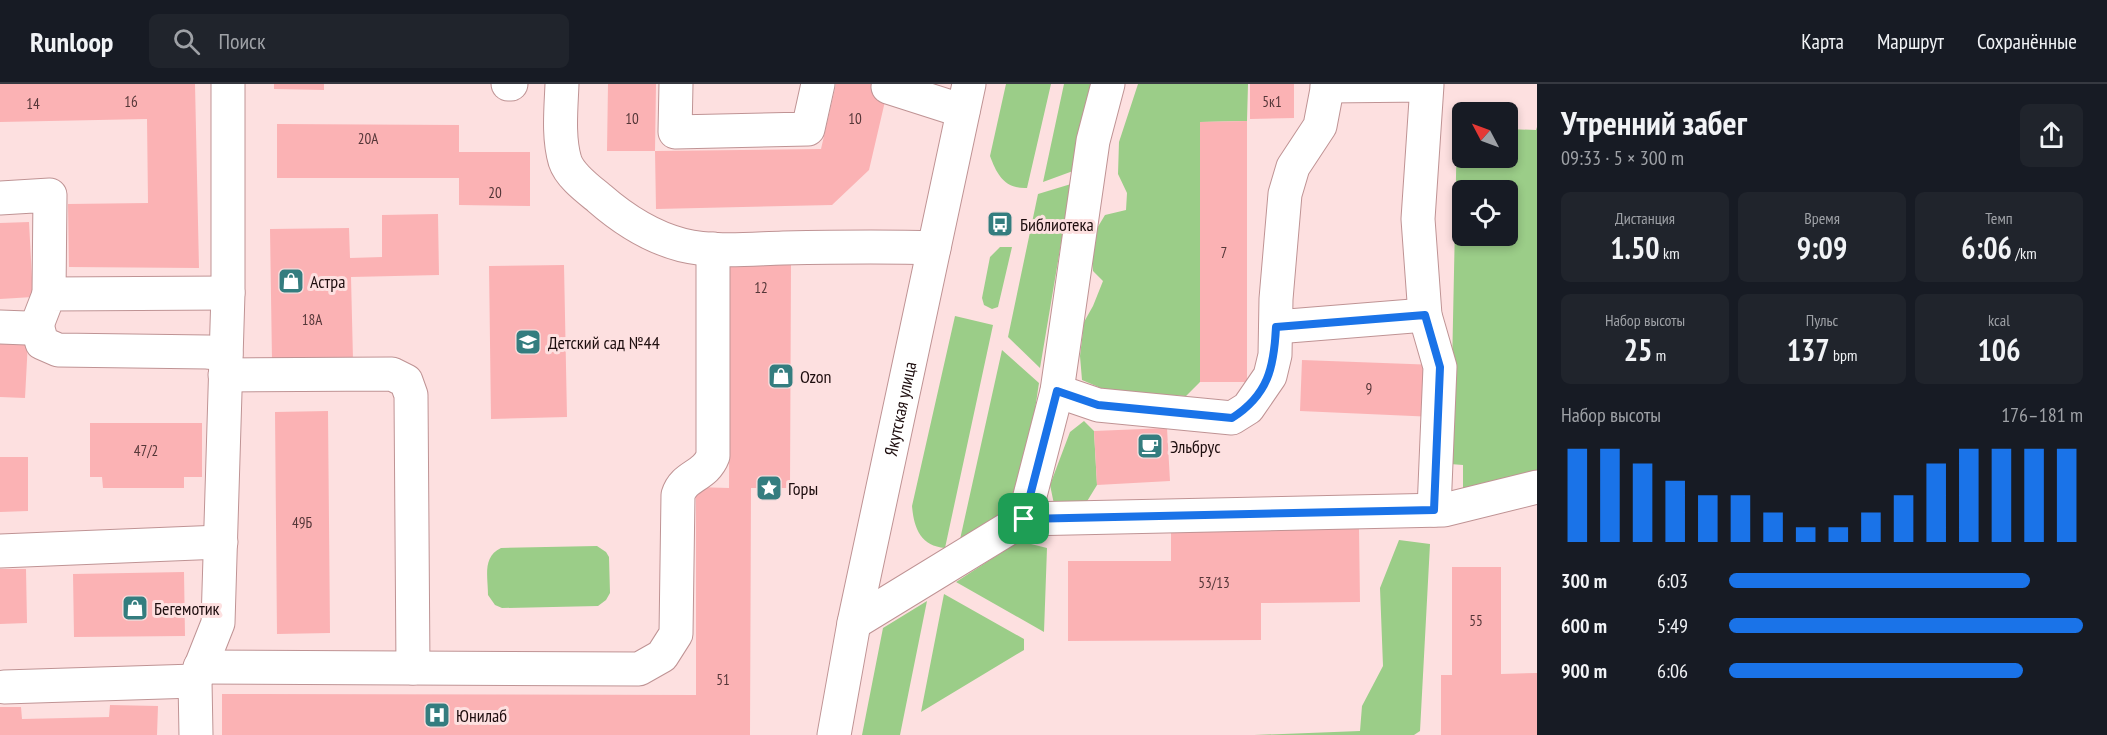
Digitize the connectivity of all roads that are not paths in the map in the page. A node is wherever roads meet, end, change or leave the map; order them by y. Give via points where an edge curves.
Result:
1 (228, 84) edge
2 (562, 84) edge
3 (676, 84) edge
4 (818, 84) edge
5 (1108, 84) edge
6 (1328, 85) edge
7 (888, 87) dead end
8 (966, 98) edge
9 (0, 198) edge
10 (934, 248) junction
11 (713, 249) junction
12 (228, 293) junction
13 (49, 294) junction
14 (1425, 315) junction
15 (37, 325) junction
16 (0, 327) edge
17 (1276, 327) junction
18 (226, 365) junction
19 (1057, 391) junction
20 (1537, 488) edge
21 (1434, 510) junction
22 (1024, 519) junction
23 (221, 542) junction
24 (0, 550) edge
25 (854, 623) junction
26 (413, 668) junction
27 (198, 674) junction
28 (4, 687) dead end
29 (196, 735) edge
30 (834, 735) edge

1 - 12 street
2 - 11 street via 561,137 566,164 582,184 635,225 682,245
3 - 4 street via 675,132 808,129
5 - 19 street via 1093,141
6 - 14 street via 1426,85 1418,219
6 - 17 street via 1320,126 1293,167 1285,194
7 - 8 street
8 - 10 street, Якутская улица
9 - 13 street via 50,195
10 - 11 street
10 - 25 street, Якутская улица
11 - 26 street via 713,456 705,470 683,483 678,495 676,634 669,648 639,669
12 - 13 street
12 - 18 street
13 - 15 street
14 - 17 street
14 - 21 street via 1440,367
15 - 16 street
15 - 18 street via 42,343 58,350 207,352
17 - 19 street via 1270,376 1248,408 1232,418 1098,405
18 - 23 street
18 - 26 street via 392,374 406,381 411,395
19 - 22 street
20 - 21 street
21 - 22 street
22 - 25 street
23 - 24 street
23 - 27 street via 218,623
25 - 30 street, Якутская улица
26 - 27 street
27 - 28 street
27 - 29 street

